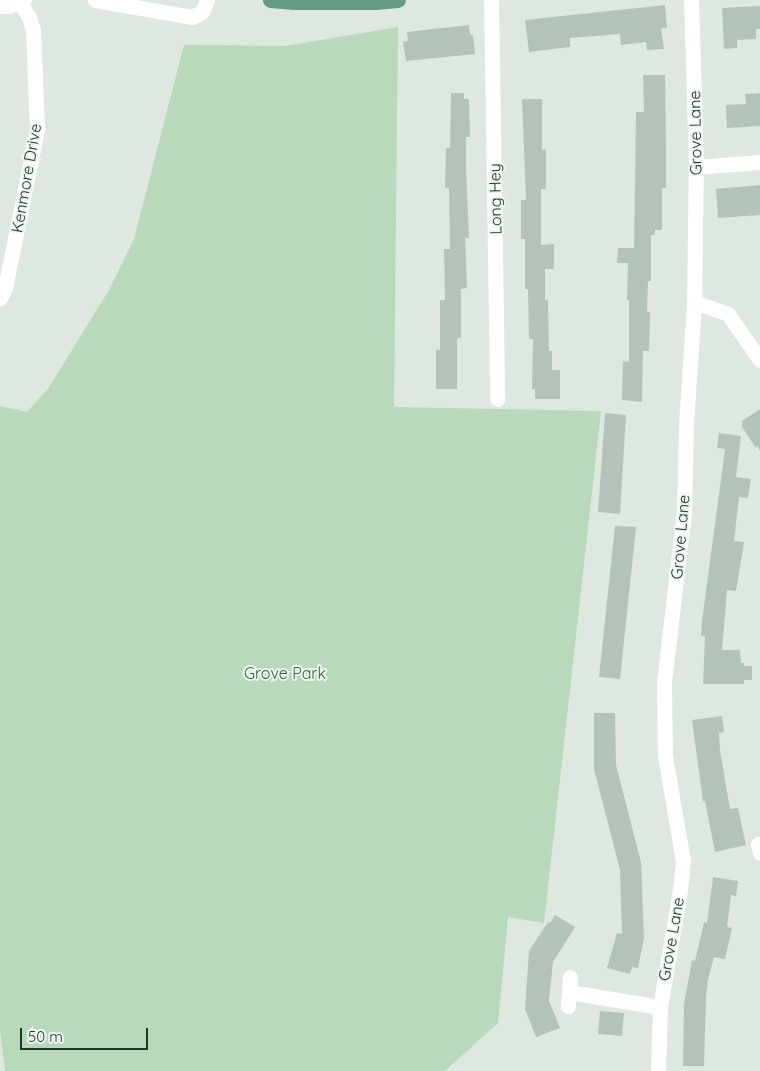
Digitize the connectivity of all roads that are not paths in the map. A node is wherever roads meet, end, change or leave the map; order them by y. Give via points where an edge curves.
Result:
1 (95, 0) edge
2 (207, 0) edge
3 (270, 0) edge
4 (398, 0) edge
5 (491, 0) edge
6 (691, 0) edge
7 (17, 1) edge
8 (375, 1) edge
9 (0, 6) edge
10 (760, 162) edge
11 (696, 167) junction
12 (0, 298) edge
13 (694, 302) junction
14 (760, 360) edge
15 (497, 399) dead end
16 (570, 992) dead end
17 (660, 1007) junction
18 (658, 1071) edge

1 - 2 street via 192,18 202,12
3 - 8 main road
4 - 8 main road
5 - 15 street, Long Hey
6 - 11 street, Grove Lane
7 - 9 street
7 - 12 street, Kenmore Drive via 29,17 33,30 37,129 5,288
10 - 11 street
11 - 13 street, Grove Lane
13 - 14 street via 728,314
13 - 17 street, Grove Lane via 684,511 664,682 665,756 683,861
16 - 17 street
17 - 18 street, Grove Lane

